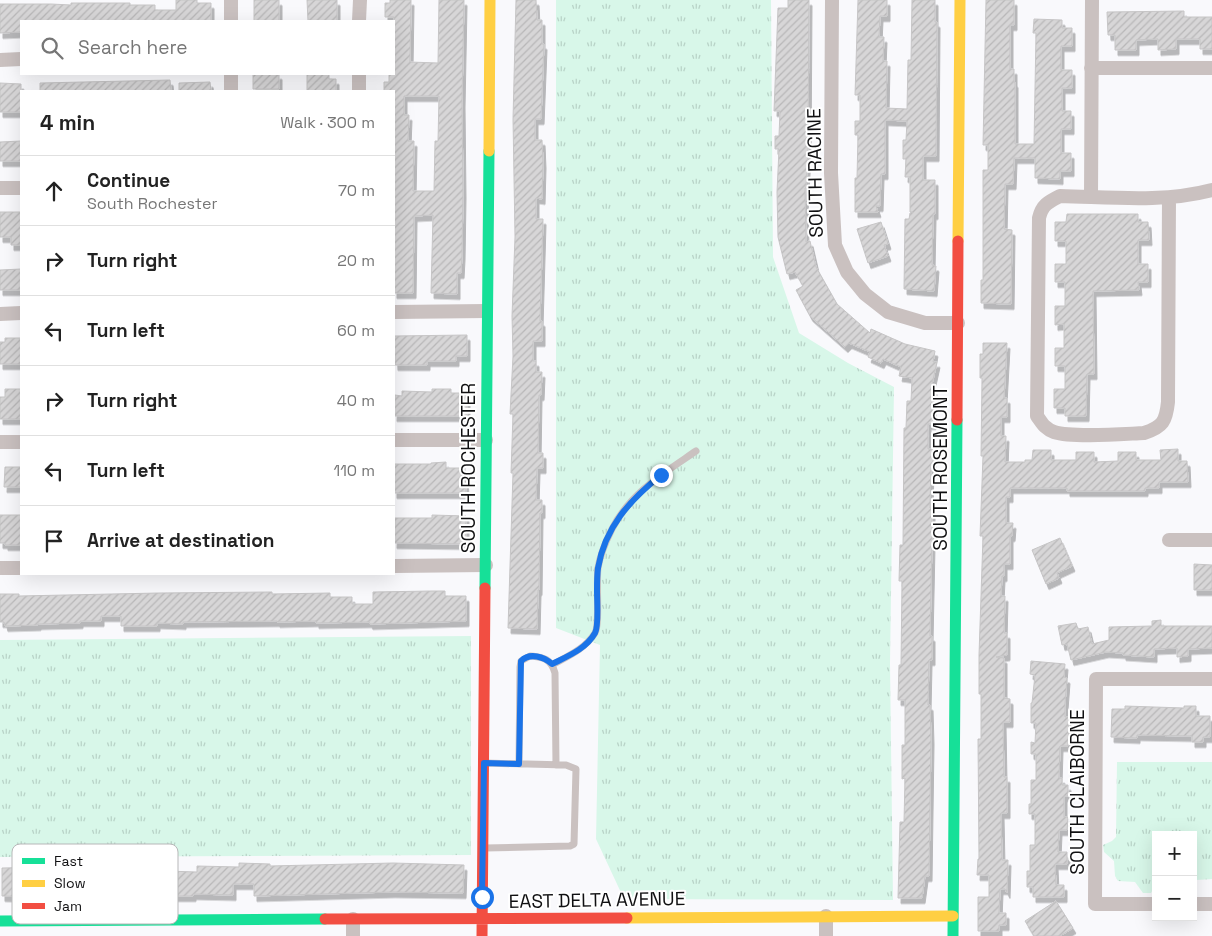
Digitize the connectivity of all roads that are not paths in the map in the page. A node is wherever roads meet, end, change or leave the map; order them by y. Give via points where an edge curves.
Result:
1 (231, 0) edge
2 (360, 0) edge
3 (490, 0) edge
4 (832, 0) edge
5 (960, 0) edge
6 (1092, 0) edge
7 (231, 20) edge
8 (359, 20) edge
9 (20, 59) edge
10 (0, 60) edge
11 (1091, 68) junction
12 (1212, 68) edge
13 (231, 75) edge
14 (359, 75) edge
15 (231, 90) edge
16 (359, 90) edge
17 (0, 188) edge
18 (20, 188) edge
19 (1212, 190) edge
20 (1091, 197) junction
21 (1169, 198) junction
22 (486, 311) junction
23 (395, 312) edge
24 (20, 313) edge
25 (0, 314) edge
26 (958, 323) junction
27 (395, 440) edge
28 (486, 440) junction
29 (0, 442) edge
30 (20, 442) edge
31 (696, 452) dead end
32 (1169, 540) dead end
33 (1212, 540) edge
34 (486, 565) junction
35 (395, 566) edge
36 (0, 568) edge
37 (20, 568) edge
38 (552, 664) junction
39 (1212, 679) edge
40 (484, 763) junction
41 (519, 764) junction
42 (556, 764) junction
43 (483, 848) junction
44 (1152, 904) edge
45 (1197, 904) edge
46 (1212, 904) edge
47 (826, 916) junction
48 (953, 916) junction
49 (353, 919) junction
50 (178, 920) edge
51 (482, 920) junction
52 (353, 936) edge
53 (482, 936) edge
54 (826, 936) edge
55 (953, 936) edge

1 - 7 street
2 - 8 street
3 - 22 street, SOUTH ROCHESTER
4 - 26 street, SOUTH RACINE via 834,245 847,272 865,294 888,312 925,323
5 - 26 street, SOUTH ROSEMONT
6 - 11 street
9 - 10 street
11 - 12 street
11 - 20 street
13 - 15 street
14 - 16 street
17 - 18 street
19 - 21 street
20 - 21 street
20 - 21 street via 1060,196 1041,209 1039,218 1037,416 1043,426 1054,432 1144,433 1163,423 1166,415
22 - 23 street
22 - 28 street, SOUTH ROCHESTER
24 - 25 street
26 - 48 street, SOUTH ROSEMONT
27 - 28 street
28 - 34 street, SOUTH ROCHESTER
29 - 30 street
31 - 38 lane via 661,475 626,507 612,528 598,568 597,631 586,646
32 - 33 street
34 - 35 street
34 - 40 street, SOUTH ROCHESTER
36 - 37 street
38 - 41 lane via 530,656 521,661
38 - 42 lane via 555,673
39 - 44 street, SOUTH CLAIBORNE via 1096,679 1095,904
40 - 41 lane
40 - 43 street, SOUTH ROCHESTER
41 - 42 lane
42 - 43 lane via 576,769 574,844
43 - 51 street, SOUTH ROCHESTER
45 - 46 street
47 - 48 street, EAST DELTA AVENUE
47 - 51 street, EAST DELTA AVENUE
47 - 54 street
48 - 55 street, SOUTH ROSEMONT
49 - 50 street, EAST DELTA AVENUE
49 - 51 street, EAST DELTA AVENUE
49 - 52 street
51 - 53 street, SOUTH ROCHESTER

